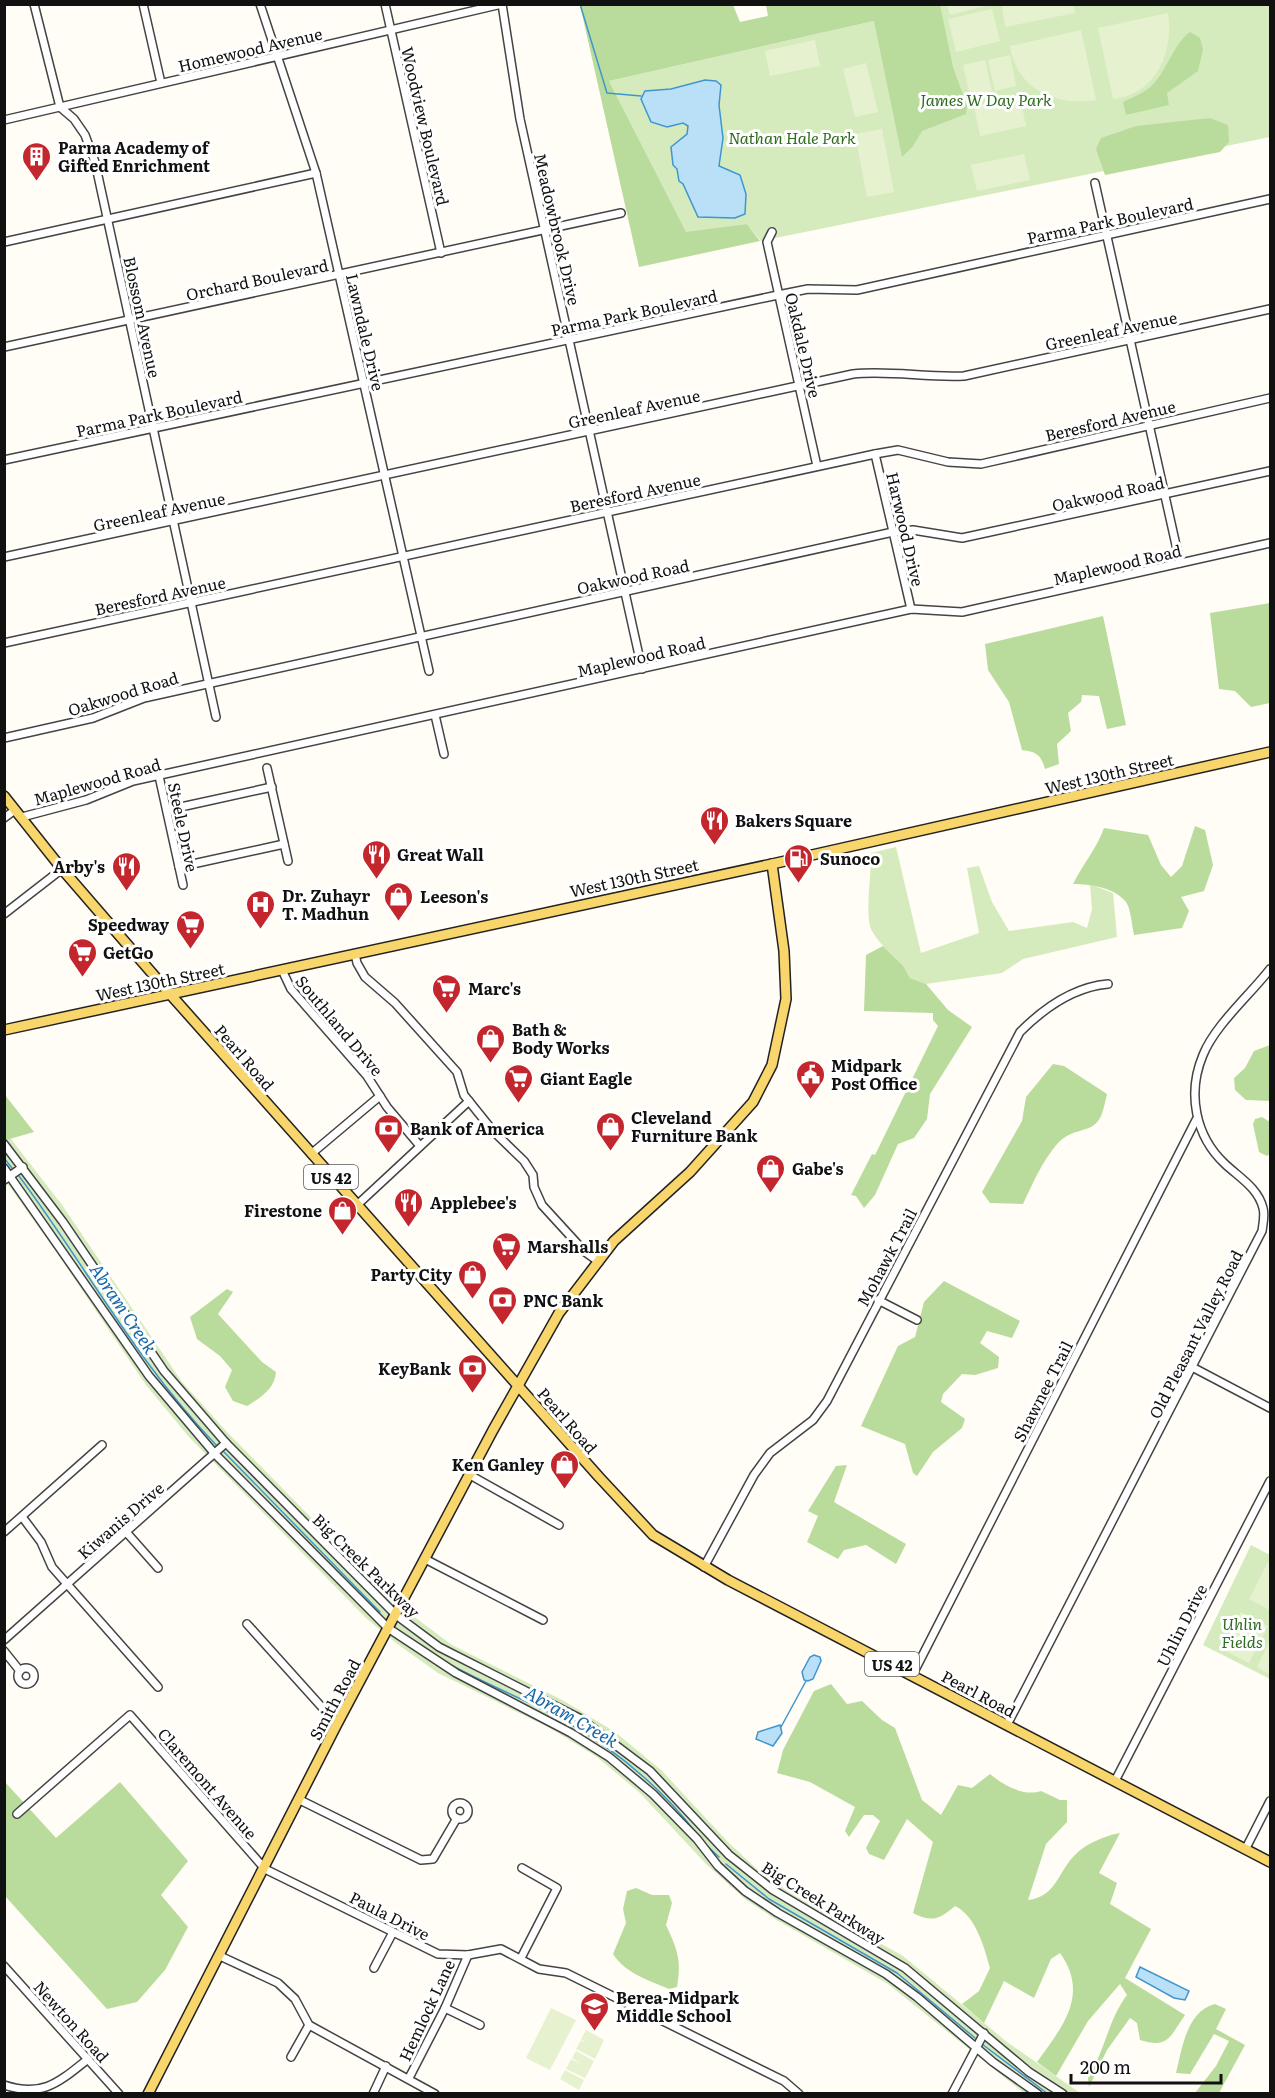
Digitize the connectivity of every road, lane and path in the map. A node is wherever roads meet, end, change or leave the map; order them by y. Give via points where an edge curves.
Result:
1 (34, 4) edge
2 (143, 4) edge
3 (260, 4) edge
4 (385, 4) edge
5 (502, 4) edge
6 (391, 30) junction
7 (279, 56) junction
8 (161, 83) junction
9 (60, 107) junction
10 (4, 120) edge
11 (316, 173) junction
12 (1095, 183) dead end
13 (1270, 199) edge
14 (621, 213) dead end
15 (108, 220) junction
16 (545, 231) junction
17 (772, 232) dead end
18 (1106, 234) junction
19 (4, 242) edge
20 (441, 253) junction
21 (339, 275) junction
22 (778, 295) junction
23 (1270, 309) edge
24 (129, 320) junction
25 (569, 339) junction
26 (1130, 339) junction
27 (4, 347) edge
28 (364, 383) junction
29 (801, 386) junction
30 (1270, 398) edge
31 (1149, 425) junction
32 (153, 429) junction
33 (590, 432) junction
34 (875, 454) junction
35 (4, 460) edge
36 (817, 466) junction
37 (1270, 471) edge
38 (386, 477) junction
39 (1166, 494) junction
40 (608, 512) junction
41 (173, 523) junction
42 (893, 532) junction
43 (1270, 543) edge
44 (402, 556) junction
45 (4, 557) edge
46 (1180, 563) junction
47 (626, 592) junction
48 (189, 602) junction
49 (911, 609) junction
50 (421, 635) junction
51 (4, 643) edge
52 (642, 669) junction
53 (429, 671) dead end
54 (208, 683) junction
55 (435, 715) junction
56 (216, 717) dead end
57 (4, 738) edge
58 (1270, 752) edge
59 (444, 753) dead end
60 (267, 768) dead end
61 (159, 776) junction
62 (272, 788) junction
63 (4, 796) edge
64 (167, 810) junction
65 (18, 814) junction
66 (4, 819) edge
67 (284, 844) junction
68 (288, 861) dead end
69 (772, 864) junction
70 (179, 867) junction
71 (62, 869) junction
72 (183, 885) dead end
73 (4, 914) edge
74 (355, 954) junction
75 (1270, 969) edge
76 (282, 970) junction
77 (1108, 984) dead end
78 (170, 994) junction
79 (4, 1030) edge
80 (380, 1096) junction
81 (469, 1101) junction
82 (1196, 1120) junction
83 (4, 1144) edge
84 (420, 1146) junction
85 (310, 1154) junction
86 (23, 1167) junction
87 (4, 1168) edge
88 (8, 1178) edge
89 (356, 1206) junction
90 (599, 1262) junction
91 (878, 1300) junction
92 (917, 1320) dead end
93 (1194, 1368) junction
94 (517, 1385) junction
95 (1270, 1407) edge
96 (226, 1443) junction
97 (102, 1445) dead end
98 (215, 1454) junction
99 (470, 1475) junction
100 (1270, 1481) edge
101 (23, 1518) junction
102 (559, 1525) dead end
103 (4, 1532) edge
104 (127, 1533) junction
105 (425, 1558) junction
106 (704, 1567) junction
107 (158, 1568) dead end
108 (67, 1584) junction
109 (396, 1615) junction
110 (543, 1620) dead end
111 (247, 1624) dead end
112 (388, 1629) junction
113 (6, 1637) edge
114 (4, 1651) edge
115 (4, 1659) edge
116 (14, 1664) junction
117 (20, 1671) dead end
118 (913, 1674) junction
119 (158, 1687) dead end
120 (337, 1724) junction
121 (1007, 1725) junction
122 (1115, 1780) junction
123 (301, 1798) junction
124 (1270, 1801) edge
125 (17, 1814) dead end
126 (457, 1818) dead end
127 (1245, 1848) junction
128 (729, 1856) junction
129 (1270, 1862) edge
130 (718, 1866) junction
131 (522, 1868) dead end
132 (265, 1869) junction
133 (392, 1934) junction
134 (468, 1954) junction
135 (220, 1956) junction
136 (521, 1958) junction
137 (4, 1966) edge
138 (374, 1968) dead end
139 (445, 2008) junction
140 (309, 2025) junction
141 (480, 2025) dead end
142 (984, 2033) junction
143 (976, 2047) junction
144 (291, 2057) dead end
145 (88, 2059) junction
146 (386, 2066) junction
147 (409, 2078) junction
148 (4, 2085) edge
149 (119, 2094) edge
150 (147, 2094) edge
151 (373, 2094) edge
152 (435, 2094) edge
153 (799, 2094) edge
154 (952, 2094) edge
155 (1038, 2094) edge
156 (1063, 2094) edge

1 - 9 street, Blossom Avenue
2 - 8 street
3 - 7 street, Lawndale Drive
4 - 6 street, Woodview Boulevard
5 - 6 street, Homewood Avenue
5 - 16 street, Meadowbrook Drive via 520,119
6 - 7 street, Homewood Avenue
6 - 20 street, Woodview Boulevard
7 - 8 street, Homewood Avenue
7 - 11 street, Lawndale Drive
8 - 9 street, Homewood Avenue
9 - 10 street, Homewood Avenue
9 - 15 street, Blossom Avenue via 85,135
11 - 15 street
11 - 21 street, Lawndale Drive
12 - 18 street
13 - 18 street, Parma Park Boulevard
14 - 16 street, Orchard Boulevard
15 - 19 street
15 - 24 street, Blossom Avenue
16 - 20 street, Orchard Boulevard
16 - 25 street, Meadowbrook Drive
17 - 22 street, Oakdale Drive via 767,242
18 - 22 street, Parma Park Boulevard via 858,290 808,289
18 - 26 street
20 - 21 street, Orchard Boulevard
21 - 24 street, Orchard Boulevard
21 - 28 street, Lawndale Drive
22 - 25 street, Parma Park Boulevard
22 - 29 street, Oakdale Drive
23 - 26 street, Greenleaf Avenue
24 - 27 street, Orchard Boulevard
24 - 32 street, Blossom Avenue
25 - 28 street, Parma Park Boulevard
25 - 33 street, Meadowbrook Drive
26 - 29 street, Greenleaf Avenue via 964,376 923,377 881,371
26 - 31 street
28 - 32 street, Parma Park Boulevard
28 - 38 street, Lawndale Drive
29 - 33 street, Greenleaf Avenue
29 - 36 street, Oakdale Drive
30 - 31 street, Beresford Avenue
31 - 34 street, Beresford Avenue via 981,464 948,462 898,450
31 - 39 street
32 - 35 street, Parma Park Boulevard
32 - 41 street, Blossom Avenue
33 - 38 street, Greenleaf Avenue
33 - 40 street, Meadowbrook Drive
34 - 36 street, Beresford Avenue
34 - 42 street, Harwood Drive
36 - 40 street, Beresford Avenue
37 - 39 street, Oakwood Road
38 - 41 street, Greenleaf Avenue
38 - 44 street, Lawndale Drive
39 - 42 street, Oakwood Road via 962,538 913,530
39 - 46 street
40 - 44 street, Beresford Avenue
40 - 47 street, Meadowbrook Drive
41 - 45 street, Greenleaf Avenue
41 - 48 street, Blossom Avenue
42 - 47 street, Oakwood Road
42 - 49 street, Harwood Drive
43 - 46 street, Maplewood Road
44 - 48 street, Beresford Avenue
44 - 50 street, Lawndale Drive
46 - 49 street, Maplewood Road via 962,612
47 - 50 street, Oakwood Road
47 - 52 street, Meadowbrook Drive
48 - 51 street, Beresford Avenue
48 - 54 street, Blossom Avenue
49 - 52 street, Maplewood Road
50 - 53 street, Lawndale Drive
50 - 54 street, Oakwood Road
52 - 55 street, Maplewood Road
54 - 56 street, Blossom Avenue
54 - 57 street, Oakwood Road via 144,698 93,718
55 - 59 street
55 - 61 street, Maplewood Road
58 - 69 main road, West 130th Street
60 - 62 street
61 - 64 street, Steele Drive
61 - 65 street, Maplewood Road via 133,781 86,800
62 - 64 street
62 - 67 street
63 - 65 main road, Pearl Road / US 42
64 - 70 street, Steele Drive
65 - 66 street
65 - 71 main road, Pearl Road / US 42
67 - 68 street
67 - 70 street
69 - 74 main road, West 130th Street
69 - 90 main road, Smith Road via 786,999 772,1065 753,1102 690,1172 614,1241
70 - 72 street, Steele Drive
71 - 73 street
71 - 78 main road, Pearl Road / US 42
74 - 76 main road, West 130th Street
74 - 81 street via 365,977 410,1019 457,1072
75 - 82 street via 1203,1054 1196,1080
76 - 78 main road, West 130th Street
76 - 80 street, Southland Drive via 291,989 368,1076
77 - 91 street, Mohawk Trail via 1094,985 1050,1004 1020,1032
78 - 79 main road, West 130th Street
78 - 85 main road, Pearl Road / US 42
80 - 84 street, Southland Drive
80 - 85 street, Southland Drive
81 - 84 street
81 - 90 street via 524,1162 533,1175 542,1205
82 - 93 street, Old Pleasant Valley Road via 1223,1163 1247,1182 1264,1210 1262,1231
82 - 118 street, Shawnee Trail
83 - 86 street, Big Creek Parkway
84 - 89 street
85 - 89 main road, Pearl Road / US 42
86 - 88 street
86 - 96 street, Big Creek Parkway via 164,1371
87 - 88 street, Big Creek Parkway
88 - 98 street, Big Creek Parkway via 148,1376
89 - 94 main road, Pearl Road / US 42
90 - 94 main road, Smith Road via 571,1298
91 - 92 street
91 - 106 street, Mohawk Trail via 826,1401 813,1420 770,1453
93 - 95 street
93 - 121 street, Old Pleasant Valley Road
94 - 99 main road, Smith Road
94 - 106 main road, Pearl Road / US 42 via 653,1535
96 - 98 street, Kiwanis Drive
96 - 109 street, Big Creek Parkway
97 - 101 street
98 - 104 street, Kiwanis Drive
98 - 112 street, Big Creek Parkway
99 - 102 street
99 - 105 main road, Smith Road
100 - 122 street, Uhlin Drive
101 - 103 street
101 - 108 street via 41,1542 52,1567
104 - 107 street
104 - 108 street, Kiwanis Drive
105 - 109 main road, Smith Road
105 - 110 street
106 - 118 main road, Pearl Road / US 42
108 - 113 street, Kiwanis Drive
108 - 119 street
109 - 112 main road, Smith Road
109 - 128 street, Big Creek Parkway via 440,1647 581,1719 650,1771
111 - 120 street
112 - 120 main road, Smith Road
112 - 130 street, Big Creek Parkway via 456,1672 609,1757 674,1815
114 - 116 street
115 - 116 street
116 - 117 street
118 - 121 main road, Pearl Road / US 42
120 - 123 main road, Smith Road
121 - 122 main road, Pearl Road / US 42
122 - 127 main road, Pearl Road / US 42
123 - 126 street via 421,1860 433,1859
123 - 132 main road, Smith Road
124 - 127 street
125 - 132 street, Claremont Avenue via 130,1715
127 - 129 main road, Pearl Road / US 42
128 - 130 street
128 - 142 street, Big Creek Parkway via 773,1890 905,1968
130 - 143 street, Big Creek Parkway via 745,1891 778,1913 900,1984
131 - 136 street via 557,1888
132 - 133 street, Paula Drive
132 - 135 main road, Smith Road
133 - 134 street, Paula Drive via 438,1954
133 - 138 street
134 - 136 street, Paula Drive via 501,1949
134 - 139 street, Hemlock Lane
135 - 140 street via 278,1983 295,1999
135 - 150 main road, Smith Road
136 - 153 street, Paula Drive via 539,1969 582,1980 784,2081
137 - 145 street, Newton Road
139 - 141 street
139 - 147 street, Hemlock Lane
140 - 144 street
140 - 146 street
142 - 143 street
142 - 156 street, Big Creek Parkway via 1029,2072
143 - 154 street
143 - 155 street, Big Creek Parkway
145 - 148 street via 51,2089 18,2092
145 - 149 street, Newton Road
146 - 147 street
146 - 151 street
147 - 152 street

